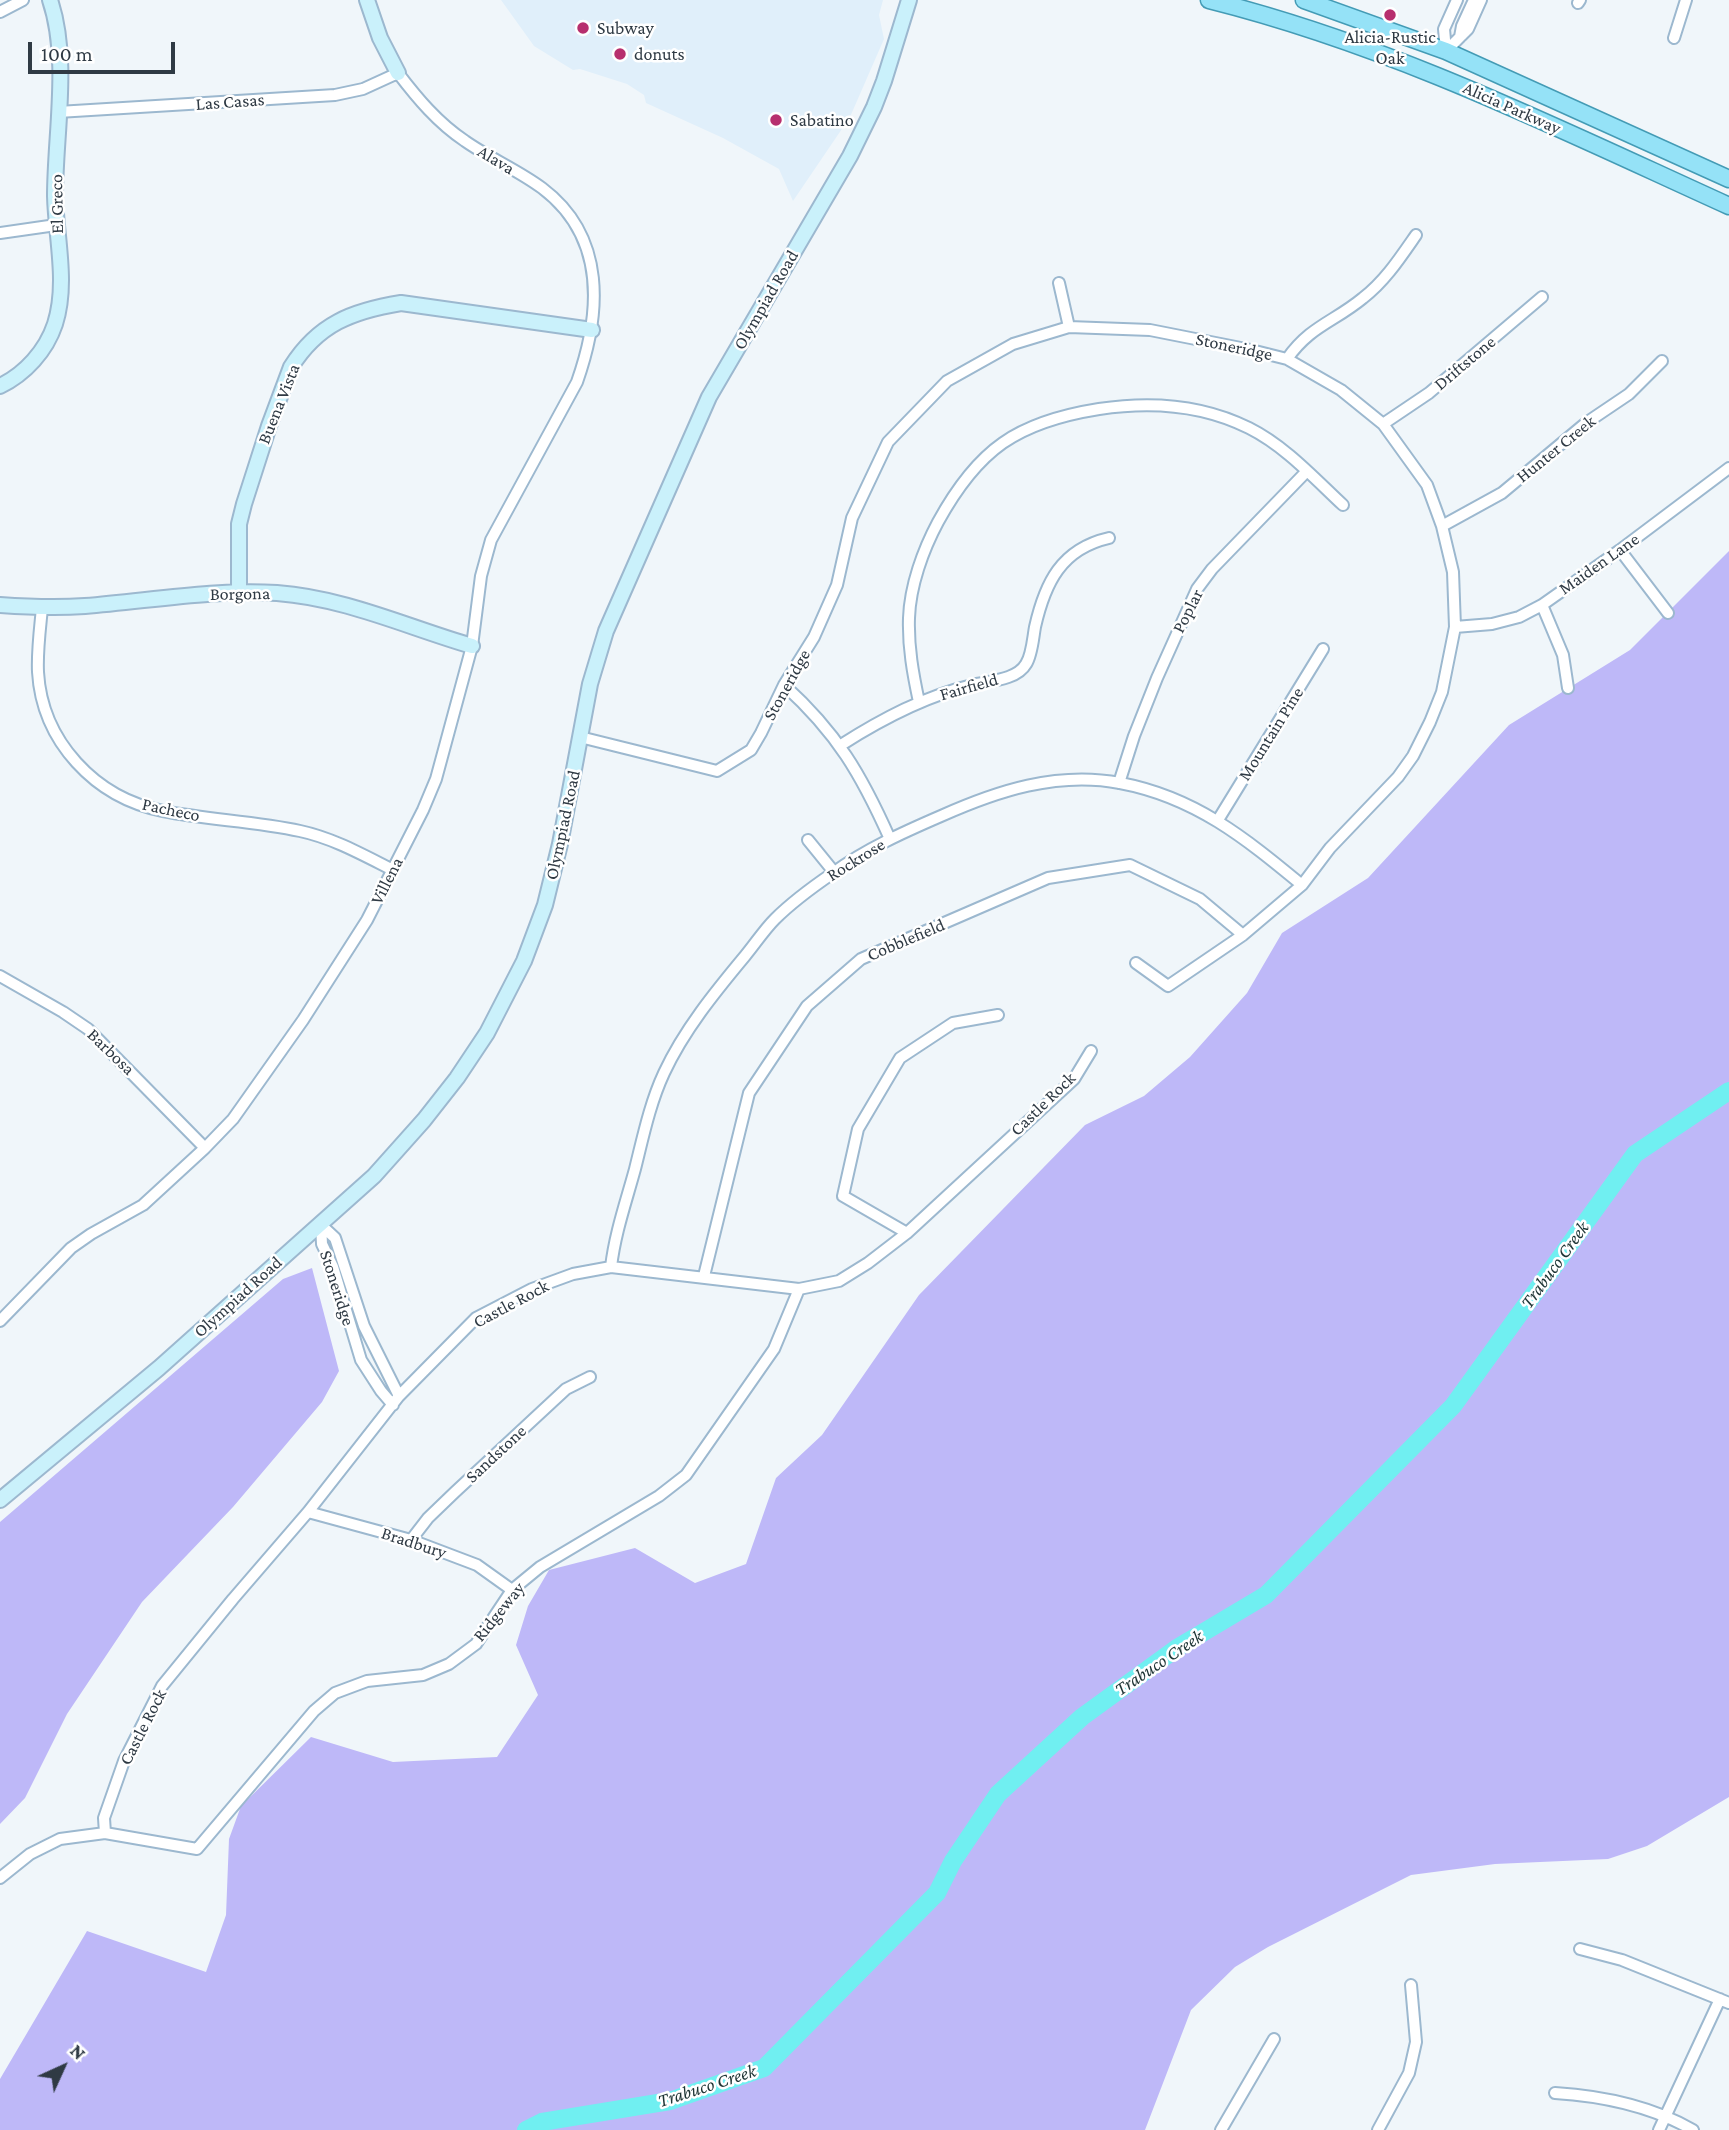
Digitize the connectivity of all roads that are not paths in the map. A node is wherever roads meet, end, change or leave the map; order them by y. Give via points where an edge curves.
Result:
1 (23, 0) edge
2 (50, 0) edge
3 (367, 0) edge
4 (909, 0) edge
5 (1209, 0) edge
6 (1304, 0) edge
7 (1457, 0) edge
8 (1474, 0) edge
9 (1481, 0) edge
10 (1686, 0) edge
11 (0, 12) edge
12 (1460, 37) junction
13 (1674, 38) dead end
14 (1446, 51) junction
15 (398, 73) junction
16 (1437, 74) junction
17 (58, 112) junction
18 (1729, 179) edge
19 (1729, 206) edge
20 (56, 225) junction
21 (0, 233) edge
22 (1416, 235) dead end
23 (1059, 283) dead end
24 (1542, 297) dead end
25 (1069, 327) junction
26 (592, 330) junction
27 (1287, 359) junction
28 (1662, 361) dead end
29 (0, 386) edge
30 (1383, 424) junction
31 (1729, 468) edge
32 (1307, 471) junction
33 (1343, 505) dead end
34 (1442, 526) junction
35 (1108, 538) dead end
36 (1620, 550) junction
37 (239, 593) junction
38 (1542, 604) junction
39 (0, 605) edge
40 (42, 608) junction
41 (1668, 613) dead end
42 (1455, 627) junction
43 (472, 646) junction
44 (1323, 649) dead end
45 (784, 685) junction
46 (1568, 688) dead end
47 (919, 702) junction
48 (580, 737) junction
49 (841, 745) junction
50 (1119, 782) junction
51 (1217, 820) junction
52 (890, 839) junction
53 (808, 840) dead end
54 (393, 870) junction
55 (834, 872) junction
56 (1302, 885) junction
57 (1243, 935) junction
58 (1136, 963) dead end
59 (0, 976) edge
60 (998, 1015) dead end
61 (1090, 1051) dead end
62 (205, 1148) junction
63 (321, 1225) junction
64 (906, 1233) junction
65 (345, 1263) junction
66 (611, 1267) junction
67 (334, 1269) junction
68 (704, 1276) junction
69 (799, 1289) junction
70 (0, 1303) edge
71 (9, 1311) junction
72 (0, 1321) edge
73 (384, 1367) junction
74 (371, 1377) junction
75 (590, 1377) dead end
76 (396, 1400) junction
77 (0, 1500) edge
78 (308, 1512) junction
79 (411, 1540) junction
80 (512, 1590) junction
81 (105, 1833) junction
82 (0, 1878) edge
83 (1580, 1950) dead end
84 (1411, 1986) dead end
85 (1724, 2001) edge
86 (1274, 2039) dead end
87 (1555, 2093) dead end
88 (1665, 2116) junction
89 (1221, 2130) edge
90 (1378, 2130) edge
91 (1660, 2130) edge
92 (1693, 2130) edge

1 - 11 street
2 - 17 main road, El Greco via 60,58
3 - 15 main road, Alava
4 - 48 main road, Olympiad Road via 884,81 850,156 709,397 657,513 606,631
5 - 16 main road, Alicia Parkway via 1325,33
6 - 14 main road, Alicia Parkway
7 - 14 street via 1444,29
8 - 12 street
9 - 12 street
10 - 13 street
12 - 14 street
14 - 16 main road
14 - 18 main road, Alicia Parkway
15 - 17 street, Las Casas via 363,89 335,95
15 - 26 street, Alava via 434,116 463,141 540,186 569,215 587,250 595,287
16 - 19 main road, Alicia Parkway
17 - 20 main road, El Greco
20 - 21 street
20 - 29 main road, El Greco via 61,284 54,328 25,370
22 - 27 street via 1377,286 1298,342
23 - 25 street
24 - 30 street, Driftstone via 1429,393
25 - 27 street, Stoneridge via 1150,330
25 - 45 street, Stoneridge via 1013,344 947,381 888,442 852,518 837,585 814,637
26 - 37 main road, Buena Vista via 401,303 344,317 321,332 290,368 250,484 239,524
26 - 43 street, Villena via 568,403 491,540
27 - 30 street, Stoneridge via 1341,390
28 - 34 street, Hunter Creek via 1629,394 1586,423 1502,493
30 - 34 street, Stoneridge via 1427,485
31 - 36 street, Maiden Lane
32 - 33 street
32 - 47 street via 1250,428 1170,404 1133,404 1060,416 1026,429 972,468 951,497 923,554 909,614 909,648
32 - 50 street, Poplar via 1197,589 1133,736
34 - 42 street, Stoneridge via 1453,572
35 - 47 street, Fairfield via 1088,543 1053,576 1040,602 1027,663 1017,674
36 - 38 street, Maiden Lane
36 - 41 street
37 - 40 main road, Borgona
37 - 43 main road, Borgona via 313,597
38 - 42 street, Maiden Lane via 1519,617
38 - 46 street via 1563,655
39 - 40 main road, Borgona
40 - 54 street, Pacheco via 38,671 46,713 64,749 103,787 163,811 303,831
42 - 56 street, Stoneridge via 1442,692 1413,756
43 - 54 street, Villena via 436,779
44 - 51 street, Mountain Pine
45 - 48 street, Stoneridge via 751,750 717,771
45 - 49 street
47 - 49 street, Fairfield
48 - 63 main road, Olympiad Road via 545,905 524,961 487,1033 400,1149
49 - 52 street
50 - 51 street, Rockrose via 1170,797
50 - 52 street, Rockrose via 1057,781 1021,786
51 - 56 street, Rockrose
52 - 55 street, Rockrose
53 - 55 street
54 - 62 street, Villena via 303,1020 247,1101
55 - 66 street, Rockrose via 776,918 703,1008 678,1047 650,1113
56 - 57 street, Stoneridge
57 - 58 street, Stoneridge via 1168,986
57 - 68 street, Cobblefield via 1200,899 1130,864 1048,878 861,959 807,1006 749,1093
59 - 62 street, Barbosa via 88,1029
60 - 64 street via 953,1023 900,1058 858,1129 843,1196
61 - 64 street, Castle Rock via 1074,1079
62 - 71 street, Villena via 143,1205 71,1248
63 - 65 street, Stoneridge via 335,1238
63 - 67 street, Stoneridge via 322,1244
63 - 77 main road, Olympiad Road
64 - 69 street, Castle Rock via 839,1281
65 - 67 street
65 - 73 street, Stoneridge via 364,1326
66 - 68 street, Castle Rock
66 - 76 street, Castle Rock via 532,1289 476,1318
67 - 74 street, Stoneridge via 361,1360
68 - 69 street, Castle Rock
69 - 80 street, Ridgeway via 774,1349 686,1475 540,1567
70 - 71 street
71 - 72 street, Villena
73 - 74 street
73 - 76 street, Stoneridge
74 - 76 street, Stoneridge
75 - 79 street, Sandstone via 566,1389 428,1518
76 - 78 street, Castle Rock
78 - 79 street, Bradbury
78 - 81 street, Castle Rock via 162,1686 124,1761 104,1818
79 - 80 street, Bradbury via 477,1565
80 - 81 street, Ridgeway via 476,1644 449,1664 423,1675 367,1681 335,1693 314,1711 197,1849
81 - 82 street via 60,1839 30,1854
83 - 85 street via 1622,1960
84 - 90 street via 1416,2042 1409,2073
85 - 88 street
86 - 89 street
87 - 88 street via 1630,2104
88 - 91 street
88 - 92 street

